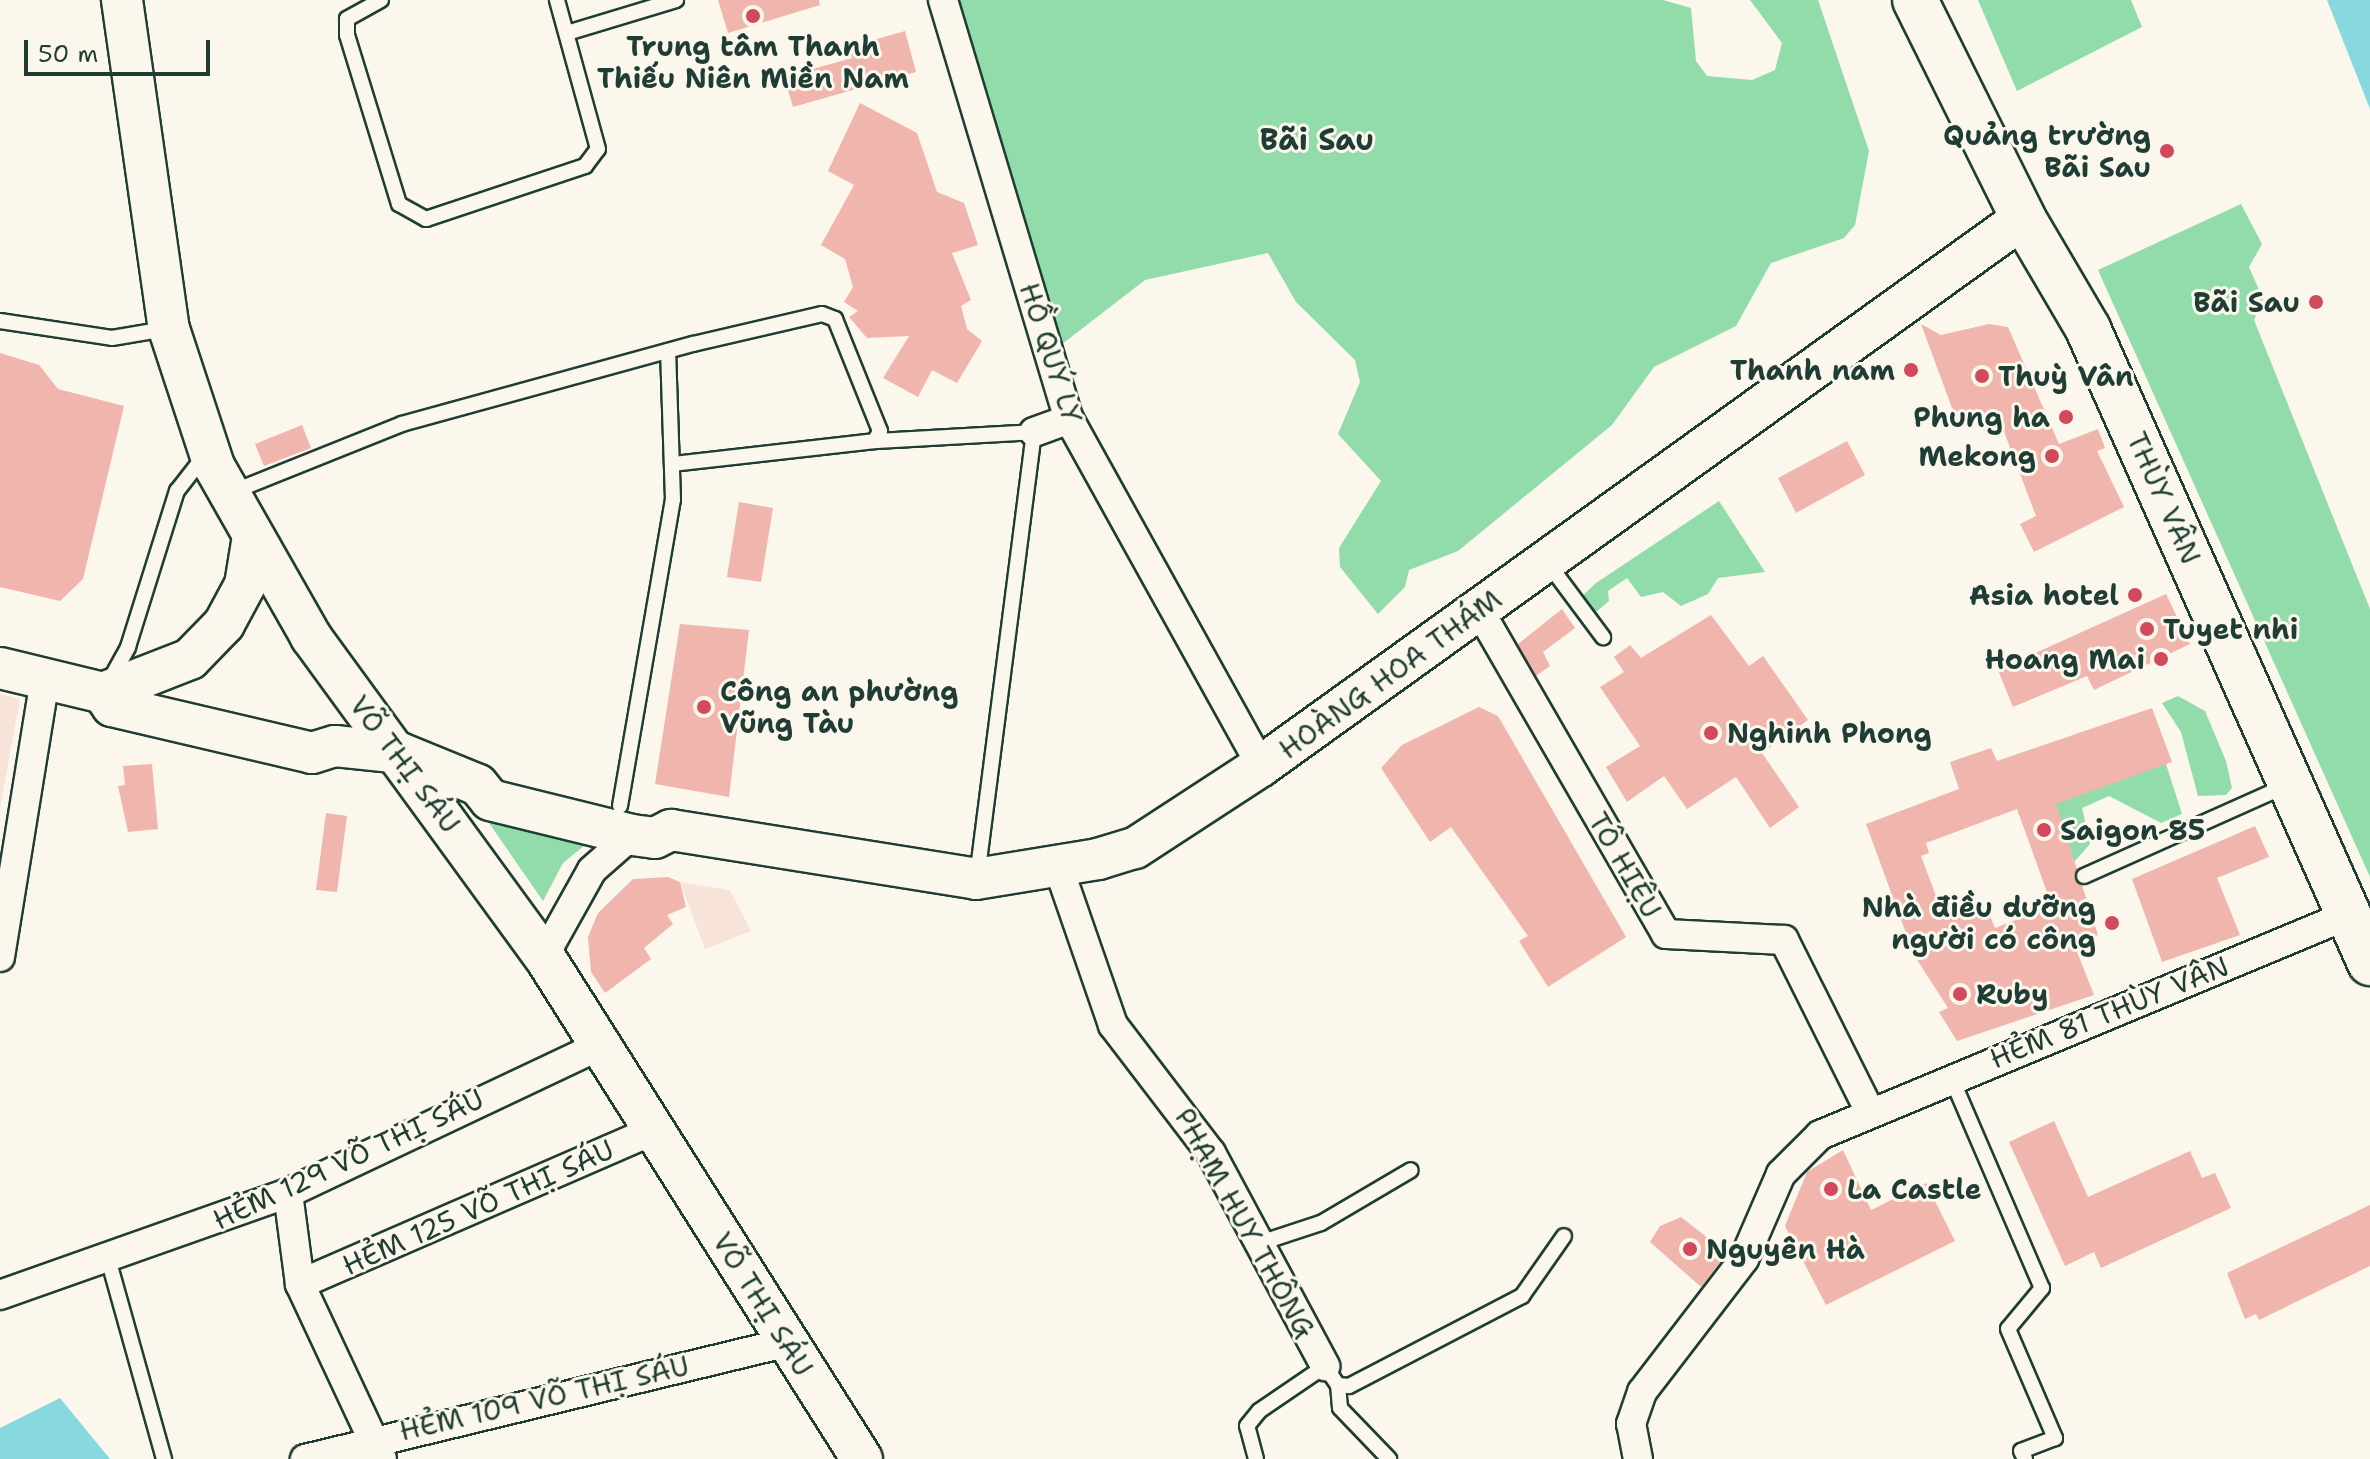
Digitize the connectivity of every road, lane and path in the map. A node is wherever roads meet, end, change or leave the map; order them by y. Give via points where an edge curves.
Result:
1 (122, 0) edge
2 (381, 0) edge
3 (557, 0) edge
4 (676, 0) edge
5 (943, 0) edge
6 (1915, 0) edge
7 (567, 33) junction
8 (2023, 218) junction
9 (0, 321) edge
10 (169, 329) junction
11 (668, 351) junction
12 (1069, 419) junction
13 (1034, 432) junction
14 (875, 441) junction
15 (208, 452) junction
16 (674, 464) junction
17 (229, 493) junction
18 (253, 536) junction
19 (1547, 561) junction
20 (1479, 610) junction
21 (1603, 637) dead end
22 (0, 668) edge
23 (45, 679) junction
24 (111, 689) junction
25 (400, 753) junction
26 (1261, 766) junction
27 (2293, 783) junction
28 (626, 820) junction
29 (8, 865) edge
30 (1059, 869) junction
31 (2084, 876) dead end
32 (976, 879) junction
33 (2348, 915) junction
34 (544, 956) junction
35 (0, 957) edge
36 (2370, 963) edge
37 (601, 1045) junction
38 (1950, 1077) junction
39 (1869, 1110) junction
40 (657, 1129) junction
41 (1411, 1170) dead end
42 (288, 1193) junction
43 (1564, 1236) dead end
44 (1260, 1243) junction
45 (109, 1262) junction
46 (300, 1284) junction
47 (0, 1295) edge
48 (785, 1343) junction
49 (1331, 1375) junction
50 (378, 1448) edge
51 (164, 1459) edge
52 (305, 1459) edge
53 (862, 1459) edge
54 (1256, 1459) edge
55 (1389, 1459) edge
56 (1638, 1459) edge
57 (2025, 1459) edge

1 - 10 main road, VÕ THỊ SÁU
2 - 7 lane via 347,19 347,35 399,204 426,219 585,166 592,158 599,131
3 - 7 lane
4 - 7 lane
5 - 12 street, HỒ QUÝ LY
6 - 8 main road, THÙY VÂN
8 - 19 main road, HOÀNG HOA THÁM
8 - 27 main road, THÙY VÂN via 2088,329
9 - 10 lane via 112,338
10 - 15 main road, VÕ THỊ SÁU
11 - 14 lane via 822,314 835,319 880,431
11 - 16 lane
11 - 17 lane via 402,424
12 - 13 street
12 - 26 street, HỒ QUÝ LY
13 - 14 lane
13 - 32 lane
14 - 16 lane
15 - 17 main road, VÕ THỊ SÁU
15 - 24 lane via 177,491
16 - 28 lane
17 - 18 main road, VÕ THỊ SÁU
18 - 24 main road via 245,585 209,642 190,659
18 - 25 main road, VÕ THỊ SÁU via 311,637
19 - 20 main road, HOÀNG HOA THÁM
19 - 21 lane
20 - 26 main road, HOÀNG HOA THÁM
20 - 39 street, TÔ HIỆU via 1666,934 1784,940
22 - 23 main road, HOÀNG HOA THÁM
23 - 24 main road, HOÀNG HOA THÁM
23 - 29 street
24 - 25 main road, HOÀNG HOA THÁM via 112,706 312,753 335,746
25 - 28 main road, HOÀNG HOA THÁM via 478,785 497,777
25 - 34 main road, VÕ THỊ SÁU
26 - 30 main road, HOÀNG HOA THÁM via 1135,848
27 - 31 lane
27 - 33 main road, THÙY VÂN
28 - 32 main road, HOÀNG HOA THÁM via 660,815 671,830
28 - 34 street
29 - 35 street
30 - 32 main road, HOÀNG HOA THÁM
30 - 44 street, PHẠM HUY THÔNG via 1113,1025 1179,1104
33 - 36 main road, THÙY VÂN
33 - 38 street, HẺM 81 THÙY VÂN
34 - 37 main road, VÕ THỊ SÁU
37 - 40 main road, VÕ THỊ SÁU
37 - 42 street, HẺM 129 VÕ THỊ SÁU
38 - 39 street, HẺM 81 THÙY VÂN
38 - 57 lane via 2042,1288 2008,1329 2055,1438 2021,1451
39 - 56 street, HẺM 81 THÙY VÂN via 1820,1135 1781,1174 1744,1259 1642,1392 1631,1424
40 - 46 street, HẺM 125 VÕ THỊ SÁU
40 - 48 main road, VÕ THỊ SÁU
41 - 44 lane via 1343,1213
42 - 45 street, HẺM 129 VÕ THỊ SÁU
42 - 46 street
43 - 49 lane via 1522,1296 1349,1386
44 - 49 street, PHẠM HUY THÔNG
45 - 47 street, HẺM 129 VÕ THỊ SÁU
45 - 51 lane
46 - 50 street
48 - 50 street, HẺM 109 VÕ THỊ SÁU
48 - 53 main road, VÕ THỊ SÁU
49 - 54 lane via 1247,1426
49 - 55 lane via 1340,1408
50 - 52 street, HẺM 109 VÕ THỊ SÁU

